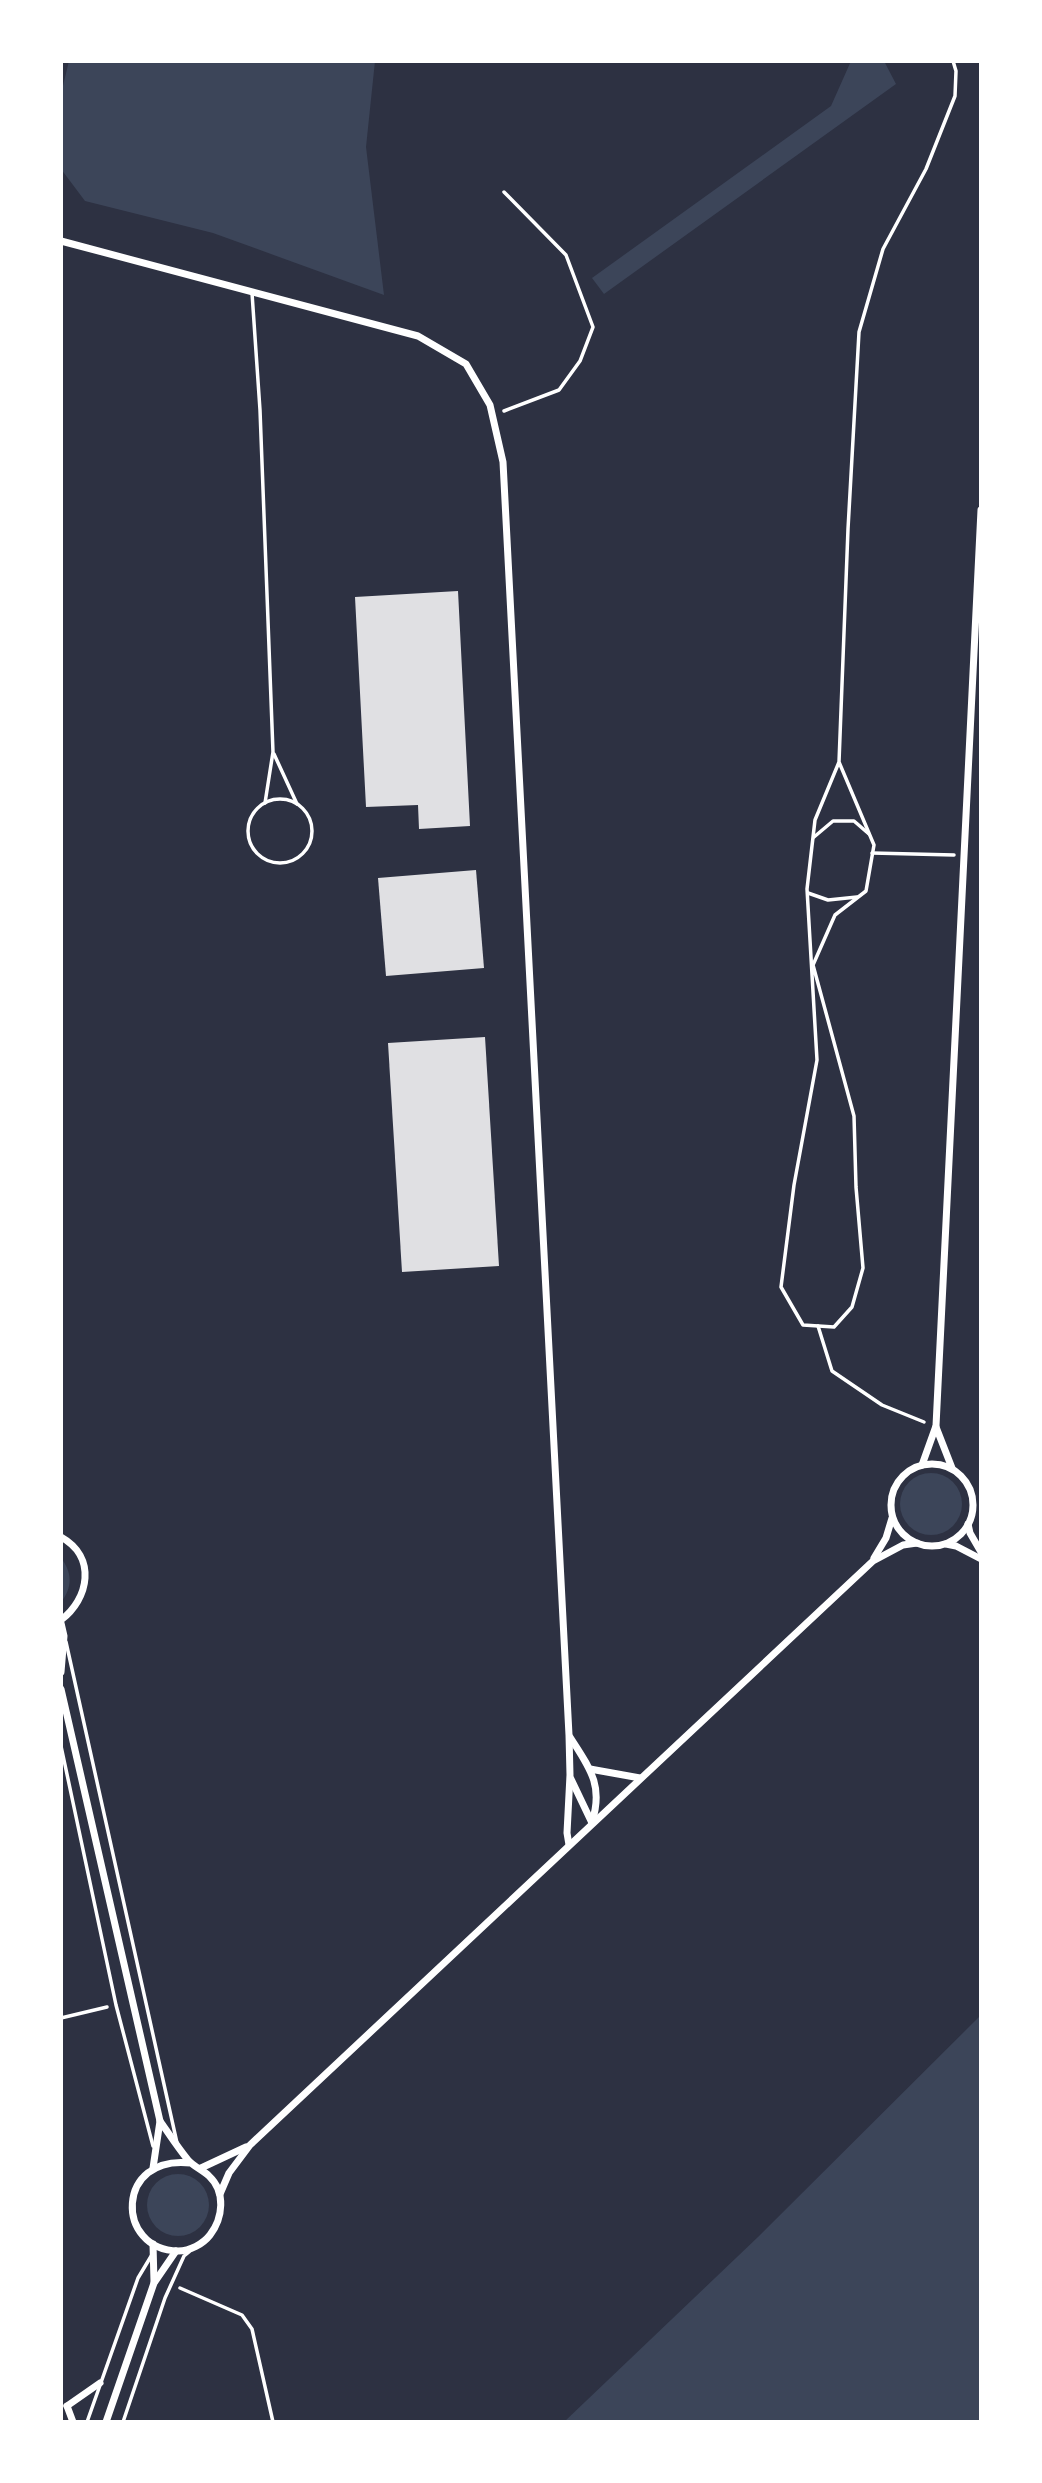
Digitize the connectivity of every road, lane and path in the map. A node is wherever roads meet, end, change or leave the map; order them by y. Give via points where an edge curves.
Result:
1 (953, 61) edge
2 (504, 192) dead end
3 (61, 241) edge
4 (252, 291) junction
5 (492, 415) junction
6 (981, 510) edge
7 (273, 752) junction
8 (839, 762) junction
9 (265, 803) junction
10 (297, 804) junction
11 (870, 835) junction
12 (813, 837) junction
13 (872, 853) junction
14 (963, 855) junction
15 (808, 893) junction
16 (859, 896) junction
17 (813, 965) junction
18 (818, 1326) junction
19 (936, 1426) junction
20 (922, 1465) junction
21 (952, 1469) junction
22 (892, 1518) junction
23 (968, 1523) junction
24 (63, 1536) edge
25 (917, 1543) junction
26 (945, 1544) junction
27 (981, 1552) edge
28 (981, 1559) edge
29 (873, 1561) junction
30 (61, 1621) edge
31 (64, 1636) junction
32 (61, 1672) edge
33 (61, 1689) edge
34 (569, 1735) junction
35 (61, 1746) edge
36 (590, 1769) junction
37 (570, 1776) junction
38 (640, 1778) junction
39 (592, 1823) junction
40 (569, 1845) junction
41 (116, 2005) junction
42 (61, 2018) edge
43 (160, 2121) junction
44 (250, 2145) junction
45 (177, 2146) junction
46 (155, 2153) junction
47 (191, 2163) junction
48 (153, 2168) junction
49 (201, 2168) junction
50 (220, 2194) junction
51 (195, 2247) junction
52 (153, 2248) junction
53 (176, 2251) junction
54 (154, 2283) junction
55 (171, 2284) junction
56 (100, 2384) junction
57 (64, 2406) edge
58 (73, 2422) edge
59 (88, 2422) edge
60 (106, 2422) edge
61 (123, 2422) edge
62 (273, 2422) edge

1 - 8 path via 955,96 926,169 883,249 859,332
2 - 5 path via 566,255 593,327 580,361 559,390
3 - 4 street
4 - 5 street via 418,336 442,348 466,364
4 - 7 lane
5 - 34 street via 503,461
6 - 14 street
7 - 9 lane
7 - 10 lane
8 - 11 path
8 - 12 path via 815,820
9 - 10 lane via 284,798
9 - 10 lane via 252,816 248,836 262,859 277,864 301,857 312,841 311,820
11 - 12 path via 855,821 832,821
11 - 13 path
12 - 15 path
13 - 14 path
13 - 16 path via 866,891
14 - 19 street
15 - 16 path via 828,900
15 - 17 path
16 - 17 path via 835,915
17 - 18 path via 817,1059 781,1287 803,1325
17 - 18 path via 854,1116 863,1268 852,1307 834,1327
18 - 19 path via 832,1371 882,1405
19 - 20 street
19 - 21 street
20 - 21 street
20 - 22 street via 899,1479 890,1504
21 - 23 street via 969,1487 972,1512
22 - 25 street via 906,1538
22 - 29 street
23 - 26 street
23 - 27 street
24 - 30 street via 82,1561 85,1588 80,1601
25 - 26 street
25 - 29 street
26 - 28 street
29 - 38 street
30 - 31 street
31 - 32 street
31 - 45 lane
33 - 43 street
34 - 36 street
34 - 37 street
35 - 41 lane
36 - 38 street
36 - 39 street via 597,1805
37 - 39 street
37 - 40 street
38 - 39 street
39 - 40 street
40 - 44 street
41 - 42 path
41 - 46 lane
43 - 45 street
43 - 46 street
44 - 49 street
44 - 50 street
45 - 47 street
46 - 48 street
47 - 48 street via 171,2162
47 - 49 street
48 - 52 street via 140,2180 132,2206 139,2230
49 - 50 street
50 - 51 street via 217,2226
51 - 53 street
51 - 55 lane via 184,2256
52 - 53 street
52 - 54 street
52 - 56 lane
53 - 54 street
54 - 60 street
55 - 61 lane
55 - 62 path via 242,2315 252,2329
56 - 57 street
56 - 59 lane
57 - 58 street

